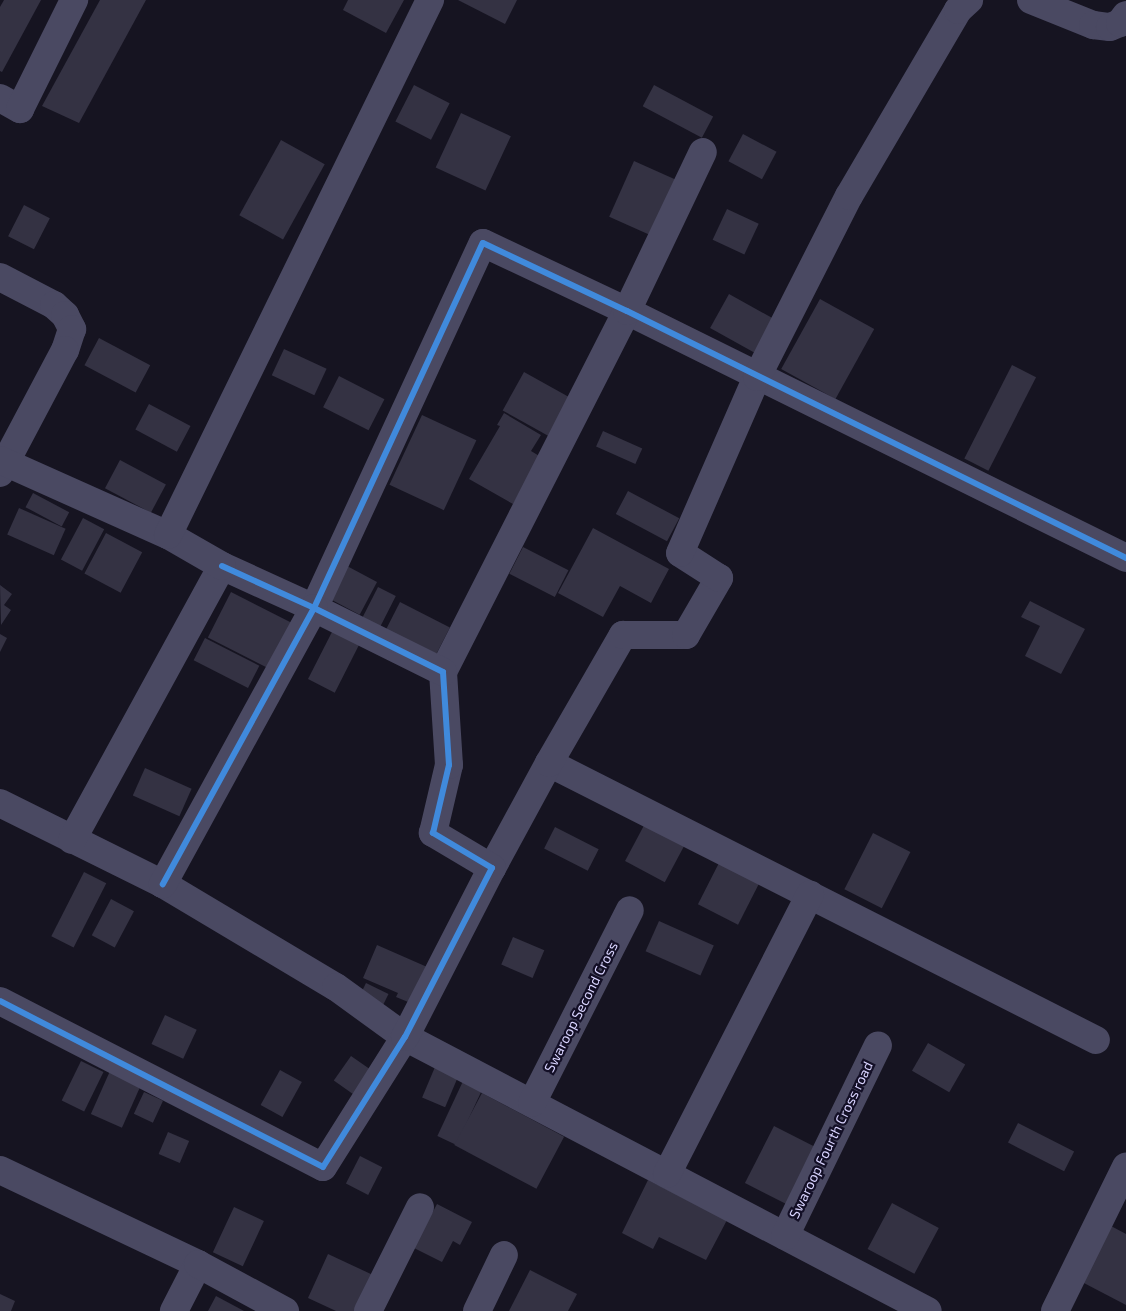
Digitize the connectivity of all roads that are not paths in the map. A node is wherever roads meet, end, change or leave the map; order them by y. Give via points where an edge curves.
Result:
1 (74, 0) edge
2 (430, 0) edge
3 (1031, 0) edge
4 (963, 3) edge
5 (1126, 15) edge
6 (0, 98) edge
7 (703, 152) dead end
8 (0, 277) edge
9 (627, 311) junction
10 (758, 377) junction
11 (2, 465) edge
12 (168, 534) junction
13 (1126, 558) edge
14 (222, 566) junction
15 (314, 608) junction
16 (443, 672) junction
17 (549, 763) junction
18 (0, 802) edge
19 (72, 840) junction
20 (492, 868) junction
21 (163, 884) junction
22 (810, 895) junction
23 (630, 910) dead end
24 (0, 1002) edge
25 (405, 1037) junction
26 (1096, 1040) dead end
27 (878, 1045) dead end
28 (532, 1103) junction
29 (1126, 1168) edge
30 (0, 1170) edge
31 (667, 1174) junction
32 (420, 1207) dead end
33 (785, 1236) junction
34 (504, 1255) dead end
35 (198, 1264) junction
36 (174, 1311) edge
37 (285, 1311) edge
38 (368, 1311) edge
39 (477, 1311) edge
40 (928, 1311) edge
41 (1055, 1311) edge

1 - 6 street via 20,109
2 - 12 street
3 - 5 street via 1093,25 1110,27
4 - 10 street via 849,196
7 - 9 street
8 - 11 street via 54,306 65,315 72,328 65,350
9 - 10 street
9 - 15 street via 483,243
9 - 16 street
10 - 13 street
10 - 17 street via 680,553 719,578 686,635 624,635
11 - 12 street
12 - 14 street
14 - 15 street
14 - 19 street
15 - 16 street
15 - 21 street
16 - 20 street via 449,765 433,833
17 - 20 street
17 - 22 street
18 - 19 street
19 - 21 street
20 - 25 street
21 - 25 street via 336,987
22 - 26 street
22 - 31 street
23 - 28 street, Swaroop Second Cross
24 - 25 street via 323,1167
25 - 28 street
27 - 33 street, Swaroop Fourth Cross road
28 - 31 street
29 - 41 street
30 - 35 street
31 - 33 street
32 - 38 street
33 - 40 street
34 - 39 street
35 - 36 street
35 - 37 street

